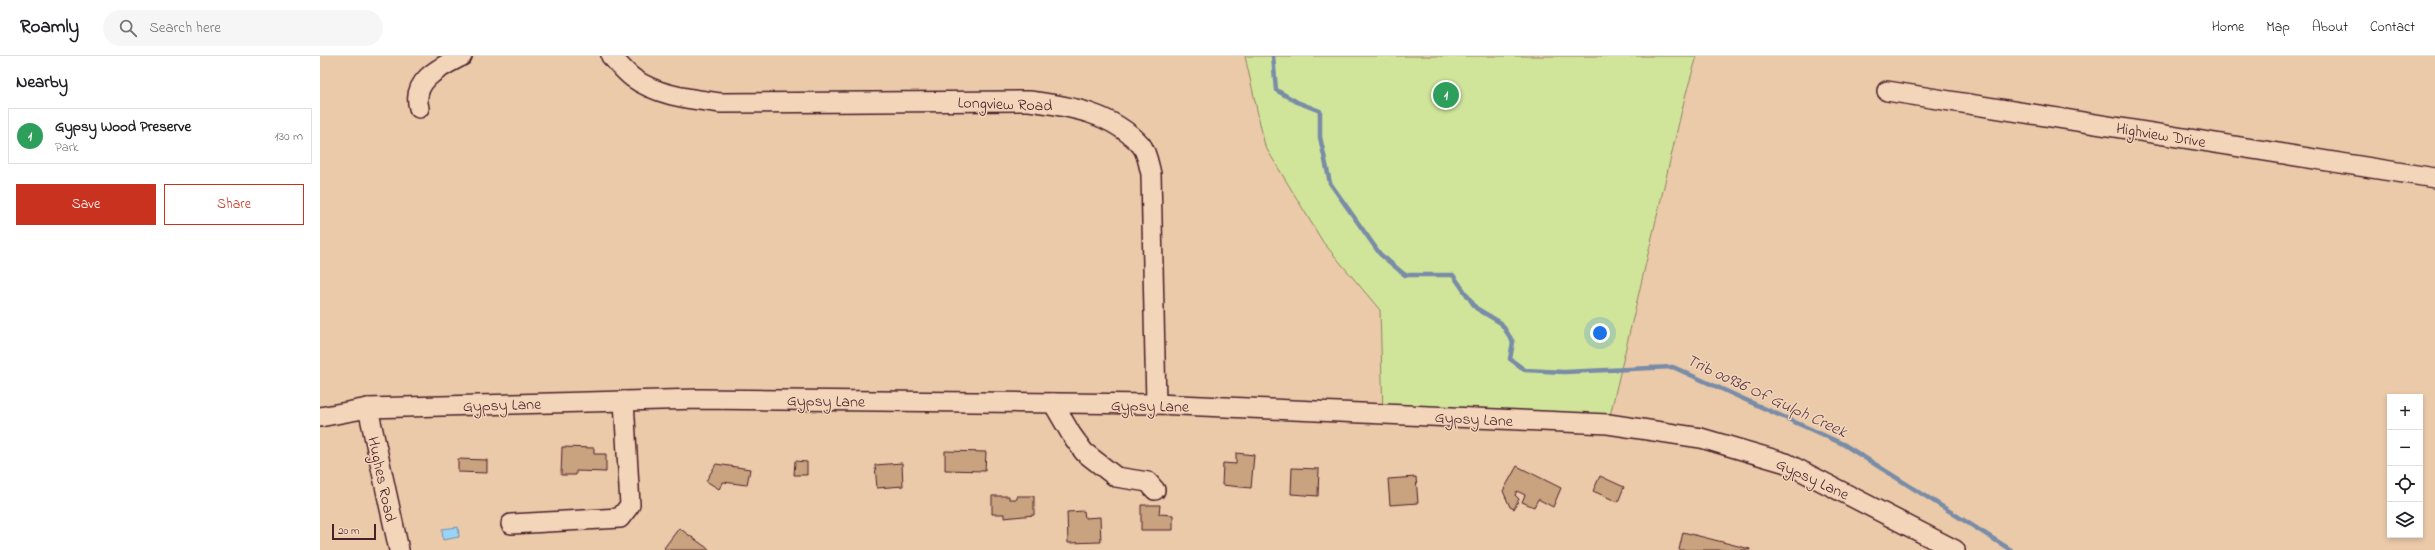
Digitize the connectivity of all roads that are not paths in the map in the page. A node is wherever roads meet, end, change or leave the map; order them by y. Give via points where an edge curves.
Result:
1 (462, 56) edge
2 (611, 56) edge
3 (1888, 91) dead end
4 (419, 108) dead end
5 (2435, 178) edge
6 (624, 401) junction
7 (1053, 403) junction
8 (1156, 404) junction
9 (368, 408) junction
10 (320, 417) edge
11 (1155, 490) dead end
12 (511, 524) dead end
13 (399, 550) edge
14 (1955, 550) edge

1 - 4 street via 430,75 419,88 416,98
2 - 8 street, Longview Road via 633,78 674,95 721,103 1029,101 1073,107 1110,121 1142,146 1151,174
3 - 5 street, Highview Drive
6 - 7 street, Gypsy Lane via 699,399
6 - 9 street, Gypsy Lane
6 - 12 street via 630,505 620,518
7 - 8 street, Gypsy Lane
7 - 11 street via 1084,452 1116,477 1148,482
8 - 14 street, Gypsy Lane via 1608,424 1702,438 1786,463
9 - 10 street, Gypsy Lane
9 - 13 street, Hughes Road

